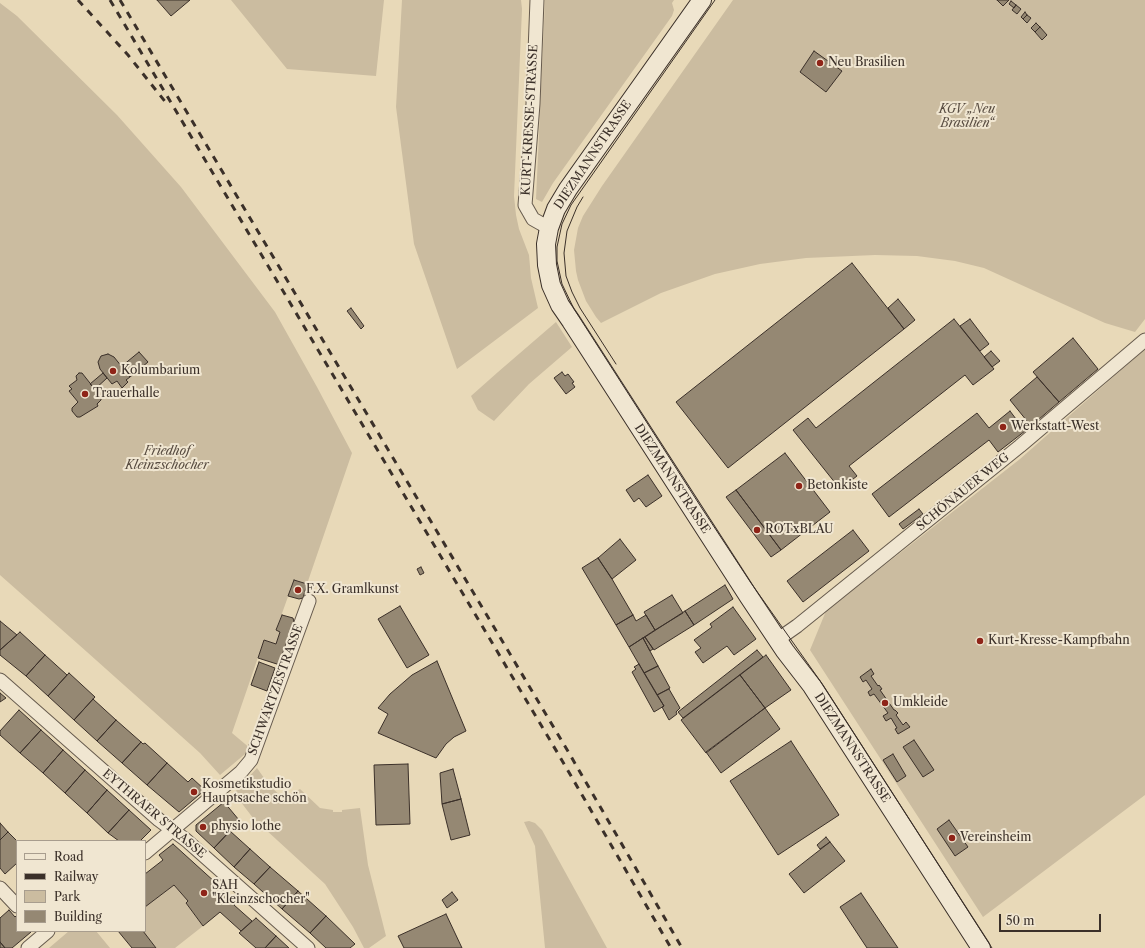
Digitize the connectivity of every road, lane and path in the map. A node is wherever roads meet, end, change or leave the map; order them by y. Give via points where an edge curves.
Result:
1 (537, 0) edge
2 (702, 0) edge
3 (549, 228) junction
4 (1145, 340) edge
5 (309, 601) dead end
6 (777, 640) junction
7 (0, 680) edge
8 (173, 830) junction
9 (146, 852) edge
10 (0, 888) edge
11 (16, 905) edge
12 (44, 932) edge
13 (28, 948) edge
14 (308, 948) edge
15 (981, 948) edge

1 - 3 street, KURT-KRESSE-STRASSE via 533,104 525,205 533,219
2 - 3 street, DIEZMANNSTRASSE via 568,188
3 - 6 street, DIEZMANNSTRASSE via 547,272 560,305
4 - 6 street, SCHÖNAUER WEG via 1020,446
5 - 8 street, SCHWARTZESTRASSE via 251,760 241,772
6 - 15 street, DIEZMANNSTRASSE via 812,686
7 - 8 street, EYTHRAER STRASSE
8 - 9 street, SCHWARTZESTRASSE
8 - 14 street, EYTHRAER STRASSE
10 - 11 street
12 - 13 street

